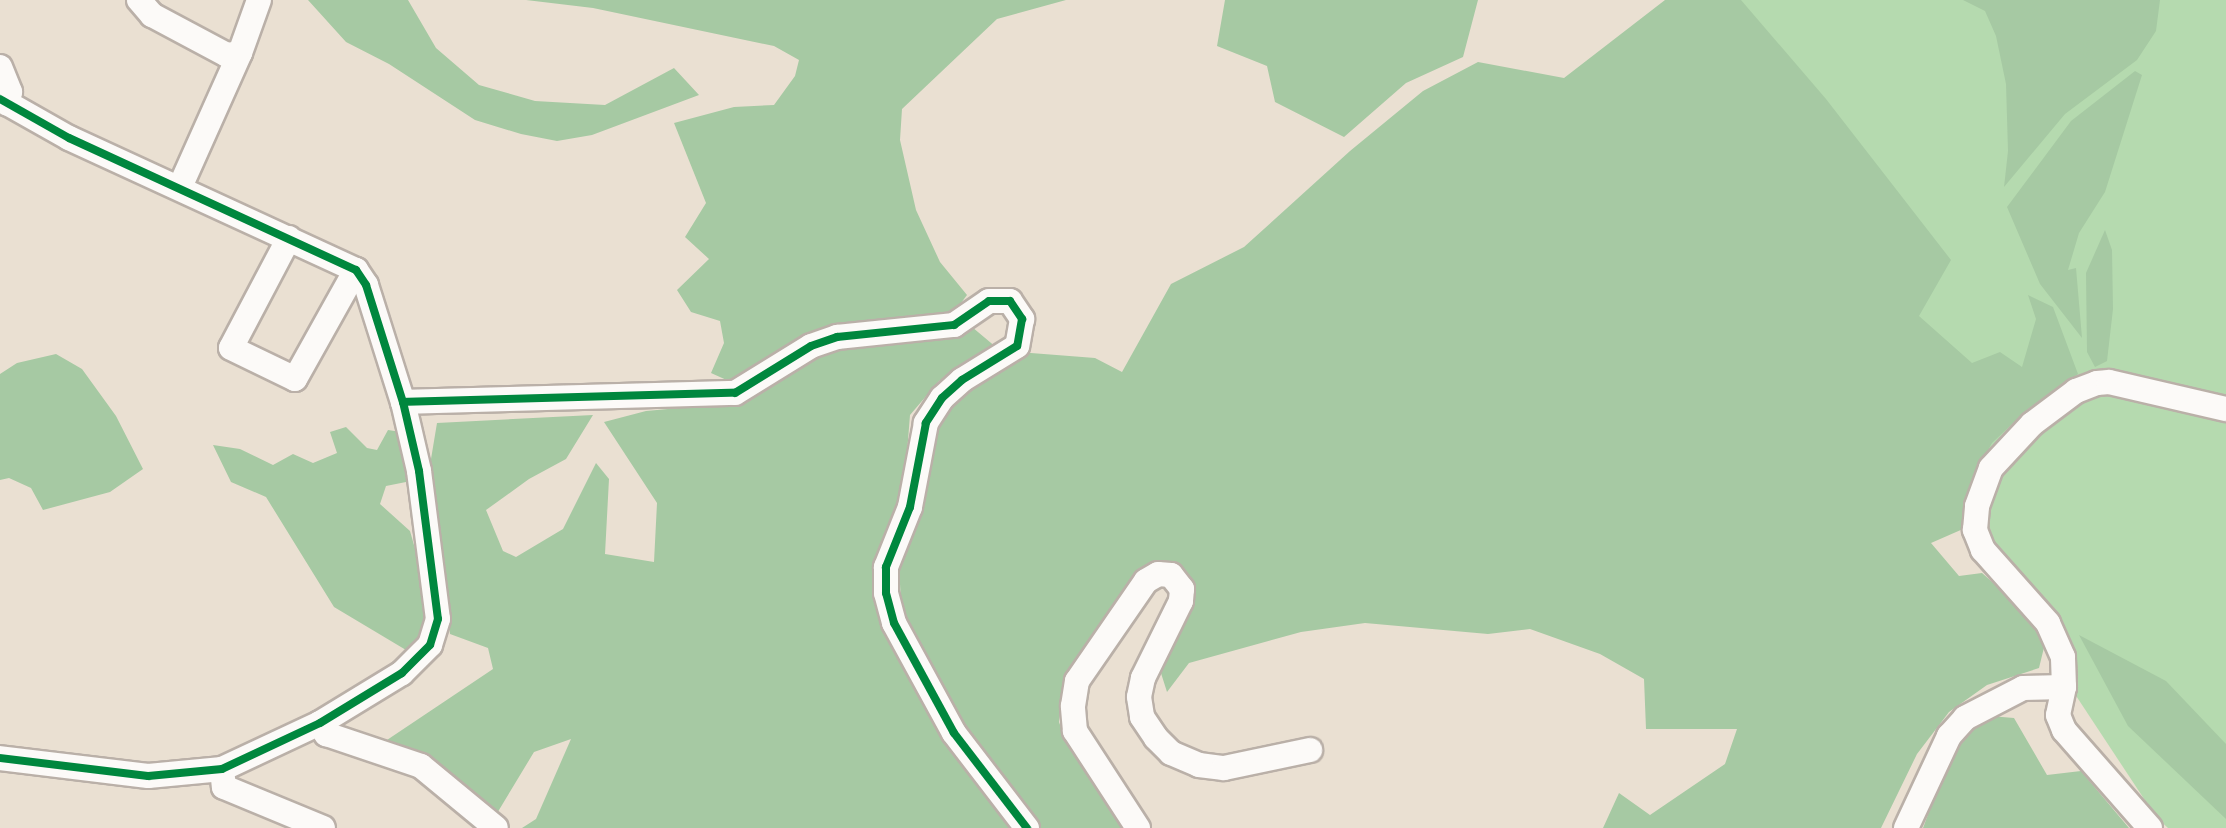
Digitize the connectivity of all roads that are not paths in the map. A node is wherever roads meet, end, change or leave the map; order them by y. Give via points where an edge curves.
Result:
1 (139, 0) edge
2 (259, 0) edge
3 (240, 53) junction
4 (0, 67) edge
5 (4, 102) edge
6 (180, 187) junction
7 (289, 238) junction
8 (356, 270) junction
9 (404, 402) junction
10 (2226, 409) edge
11 (2064, 687) junction
12 (320, 723) junction
13 (1310, 750) dead end
14 (0, 758) edge
15 (222, 769) junction
16 (323, 828) edge
17 (496, 828) edge
18 (1027, 828) edge
19 (1138, 828) edge
20 (1906, 828) edge
21 (2150, 828) edge

1 - 3 street via 152,15 227,55
2 - 3 street
3 - 6 street
4 - 5 street via 10,92
5 - 6 street via 69,138
6 - 7 street
7 - 8 street
7 - 8 street via 231,348 295,379
8 - 9 street via 366,285
9 - 12 street via 419,471 438,620 430,645 419,659
9 - 18 street via 735,393 811,346 837,337 954,325 989,301 1010,301 1022,319 1017,346 962,380 942,398 926,423 910,507 886,567 886,593 894,623 954,733
10 - 11 street via 2097,382 2076,391 2031,424 1990,468 1981,487 1975,530 1983,550 2048,623 2062,657
11 - 20 street via 2023,688 1965,718 1949,736
11 - 21 street via 2058,715 2064,730
12 - 15 street
12 - 17 street via 326,734 421,766
13 - 19 street via 1224,768 1171,753 1156,738 1142,717 1139,697 1143,678 1181,601 1182,588 1171,575 1158,574 1146,581 1077,681 1073,706 1075,731
14 - 15 street via 148,776
15 - 16 street via 225,787

